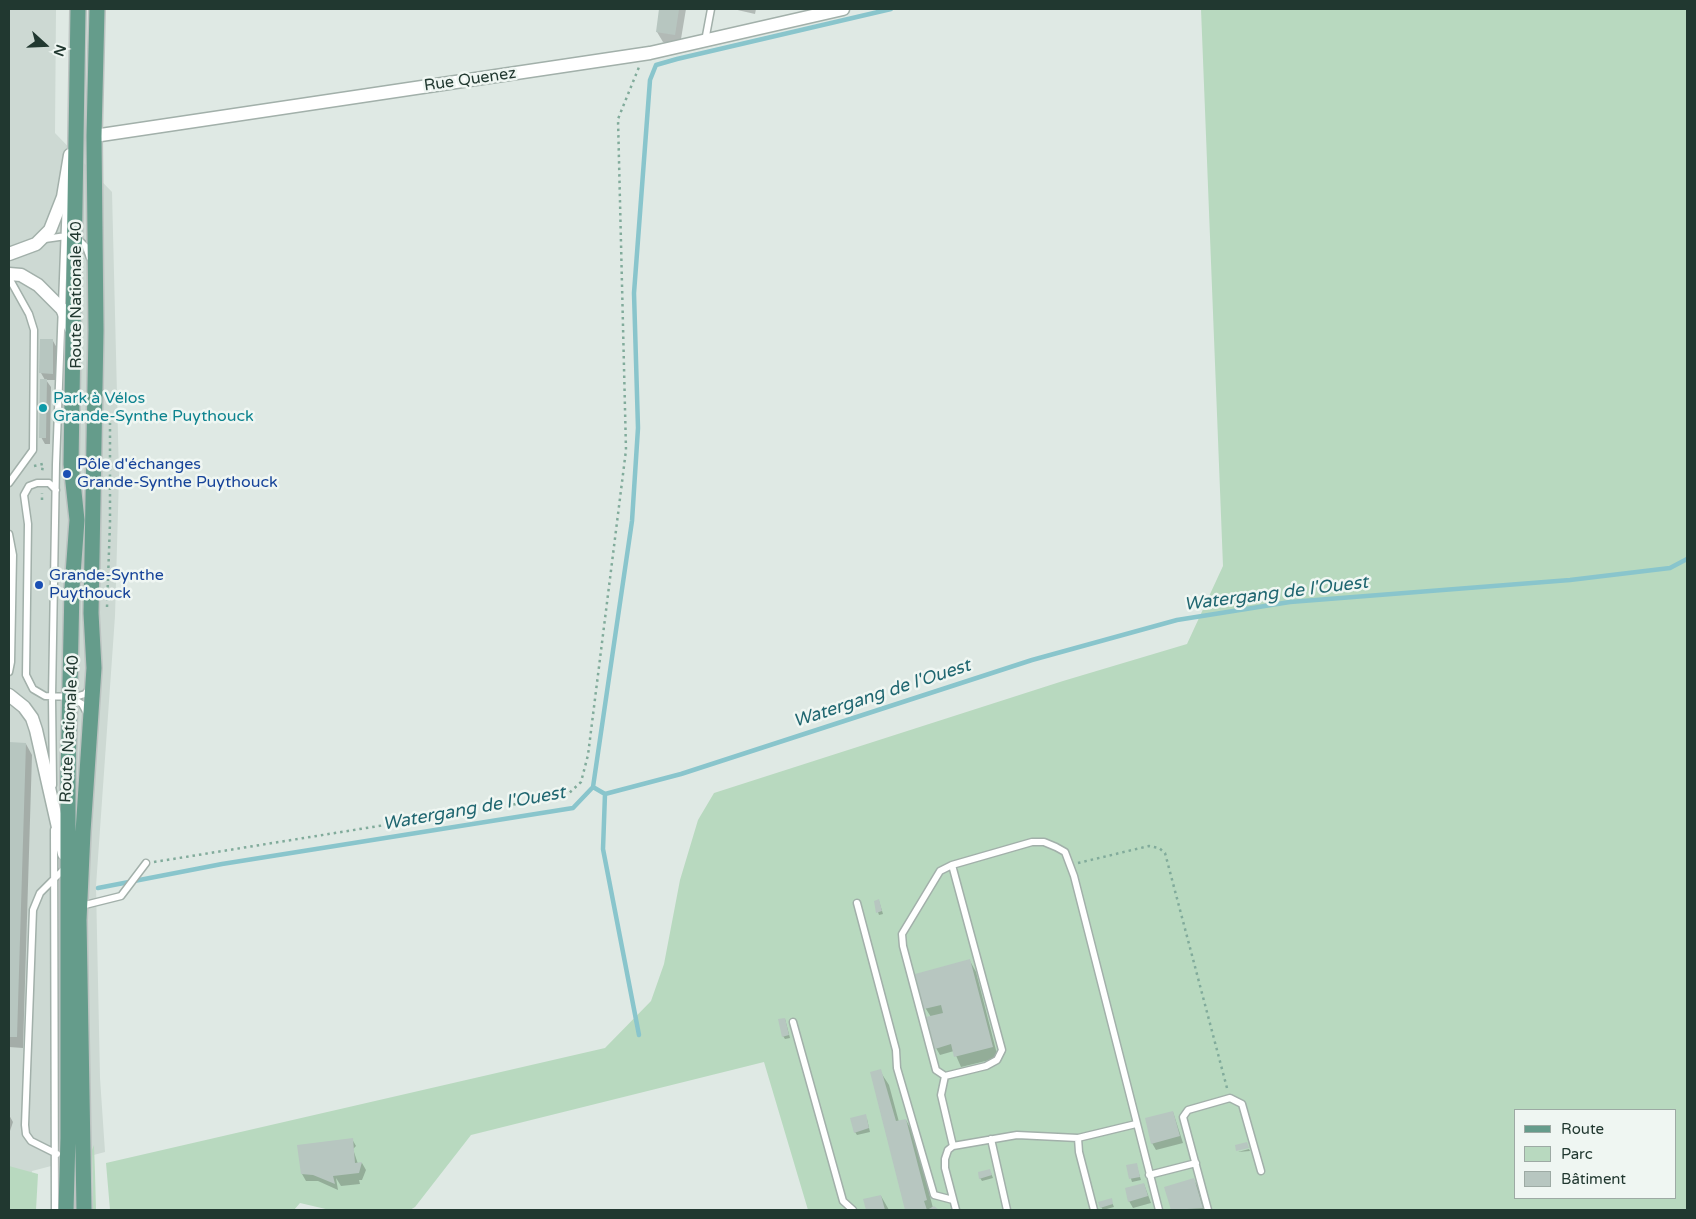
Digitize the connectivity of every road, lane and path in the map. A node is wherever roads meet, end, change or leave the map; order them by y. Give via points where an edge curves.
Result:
1 (78, 9) edge
2 (97, 9) edge
3 (711, 9) edge
4 (842, 9) edge
5 (706, 41) junction
6 (78, 49) junction
7 (644, 54) junction
8 (88, 134) junction
9 (67, 179) junction
10 (70, 237) junction
11 (41, 241) junction
12 (9, 254) edge
13 (9, 274) edge
14 (9, 278) edge
15 (95, 279) junction
16 (62, 309) junction
17 (73, 334) junction
18 (72, 379) junction
19 (58, 406) junction
20 (9, 483) edge
21 (56, 490) junction
22 (9, 534) edge
23 (9, 672) edge
24 (93, 675) junction
25 (9, 695) edge
26 (52, 697) junction
27 (70, 698) junction
28 (89, 734) junction
29 (54, 808) junction
30 (146, 863) joint
31 (952, 865) junction
32 (1070, 865) junction
33 (67, 866) junction
34 (54, 877) junction
35 (858, 903) dead end
36 (80, 907) junction
37 (793, 1022) dead end
38 (945, 1076) junction
39 (1230, 1098) junction
40 (1136, 1124) junction
41 (1078, 1138) junction
42 (991, 1139) junction
43 (953, 1146) junction
44 (62, 1156) junction
45 (1196, 1163) junction
46 (1261, 1171) dead end
47 (1149, 1175) junction
48 (953, 1200) junction
49 (56, 1210) edge
50 (66, 1210) edge
51 (84, 1210) edge
52 (853, 1210) edge
53 (956, 1210) edge
54 (1007, 1210) edge
55 (1094, 1210) edge
56 (1159, 1210) edge
57 (1208, 1210) edge

1 - 6 main road, Route Nationale 40
2 - 8 main road, Route Nationale 40
3 - 5 lane
4 - 5 street, Rue Quenez
5 - 7 street, Rue Quenez
6 - 8 lane via 81,121
6 - 9 street
6 - 10 main road, Route Nationale 40
7 - 8 street, Rue Quenez
7 - 30 path via 618,119 626,450 588,755 581,782 566,796
8 - 15 main road, Route Nationale 40
9 - 10 lane
9 - 11 street via 56,217
10 - 11 lane
10 - 15 lane via 86,247
10 - 16 lane
10 - 17 main road, Route Nationale 40
11 - 12 street
13 - 16 street via 21,275 32,281
14 - 20 lane via 34,330 33,450
15 - 24 main road, Route Nationale 40 via 90,613
16 - 17 street
16 - 19 lane
17 - 18 main road, Route Nationale 40
18 - 19 lane
18 - 27 main road, Route Nationale 40 via 71,473 77,520
19 - 21 lane
21 - 26 lane
21 - 26 lane via 49,483 34,483 27,488 24,499 28,524 26,675 36,692
22 - 23 lane via 13,566
24 - 27 lane via 87,692
24 - 28 main road, Route Nationale 40
25 - 29 street via 32,718
26 - 27 lane
26 - 29 lane
27 - 28 lane via 85,708
27 - 33 main road, Route Nationale 40
28 - 36 main road, Route Nationale 40
29 - 33 street
29 - 34 lane
30 - 36 lane via 121,896
31 - 32 lane via 1032,842 1044,842 1065,852
31 - 38 lane via 940,871 933,880 902,934 936,1070
31 - 38 lane via 1002,1050 997,1060 986,1066
32 - 39 path via 1149,846 1165,853
32 - 40 lane
33 - 34 lane
33 - 44 main road, Route Nationale 40
34 - 44 lane
34 - 44 lane via 40,893 33,910 25,1125 31,1141
35 - 48 lane via 896,1050 897,1068 934,1195
36 - 51 main road, Route Nationale 40
37 - 52 lane via 843,1201
38 - 43 lane via 941,1096
39 - 45 lane via 1188,1110 1182,1117
39 - 46 lane via 1242,1104
40 - 41 lane
40 - 47 lane
41 - 42 lane via 1018,1135
41 - 55 lane
42 - 43 lane
42 - 54 lane
43 - 48 lane via 948,1150 945,1168
44 - 49 main road, Route Nationale 40
44 - 50 main road, Route Nationale 40
45 - 47 lane
45 - 57 lane
47 - 56 lane
48 - 53 lane

